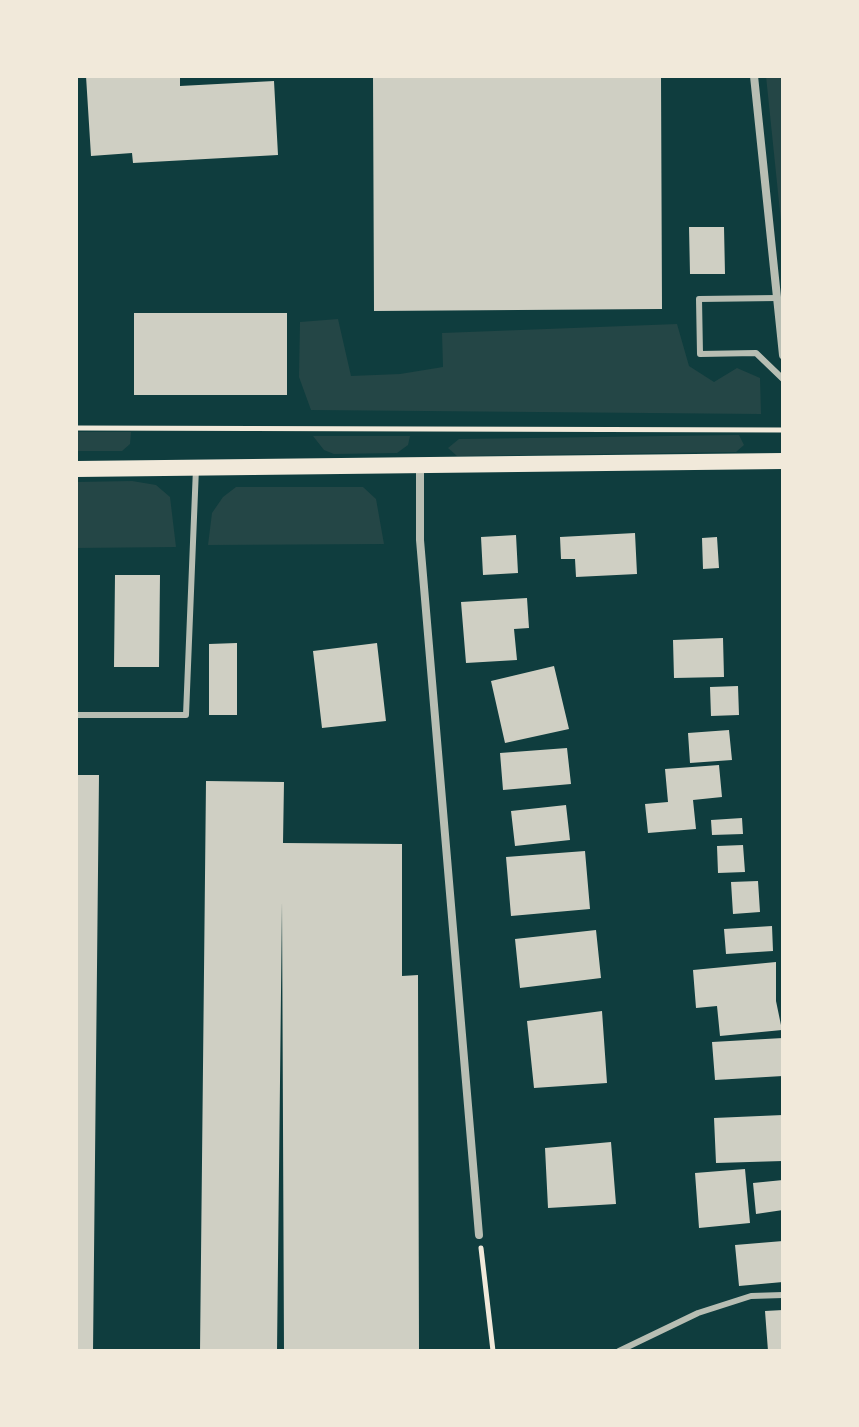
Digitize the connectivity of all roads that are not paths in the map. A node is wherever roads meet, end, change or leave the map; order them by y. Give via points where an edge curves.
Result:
1 (754, 76) edge
2 (777, 298) junction
3 (783, 355) edge
4 (783, 379) edge
5 (783, 461) edge
6 (420, 467) junction
7 (196, 468) junction
8 (76, 469) edge
9 (76, 715) edge
10 (479, 1235) road end
11 (783, 1295) edge
12 (619, 1351) edge

1 - 2 street
2 - 3 street
2 - 4 lane via 699,299 700,354 756,353
5 - 6 main road
6 - 7 main road
6 - 10 street via 421,556
7 - 8 main road
7 - 9 lane via 186,715
11 - 12 lane via 751,1296 698,1313

